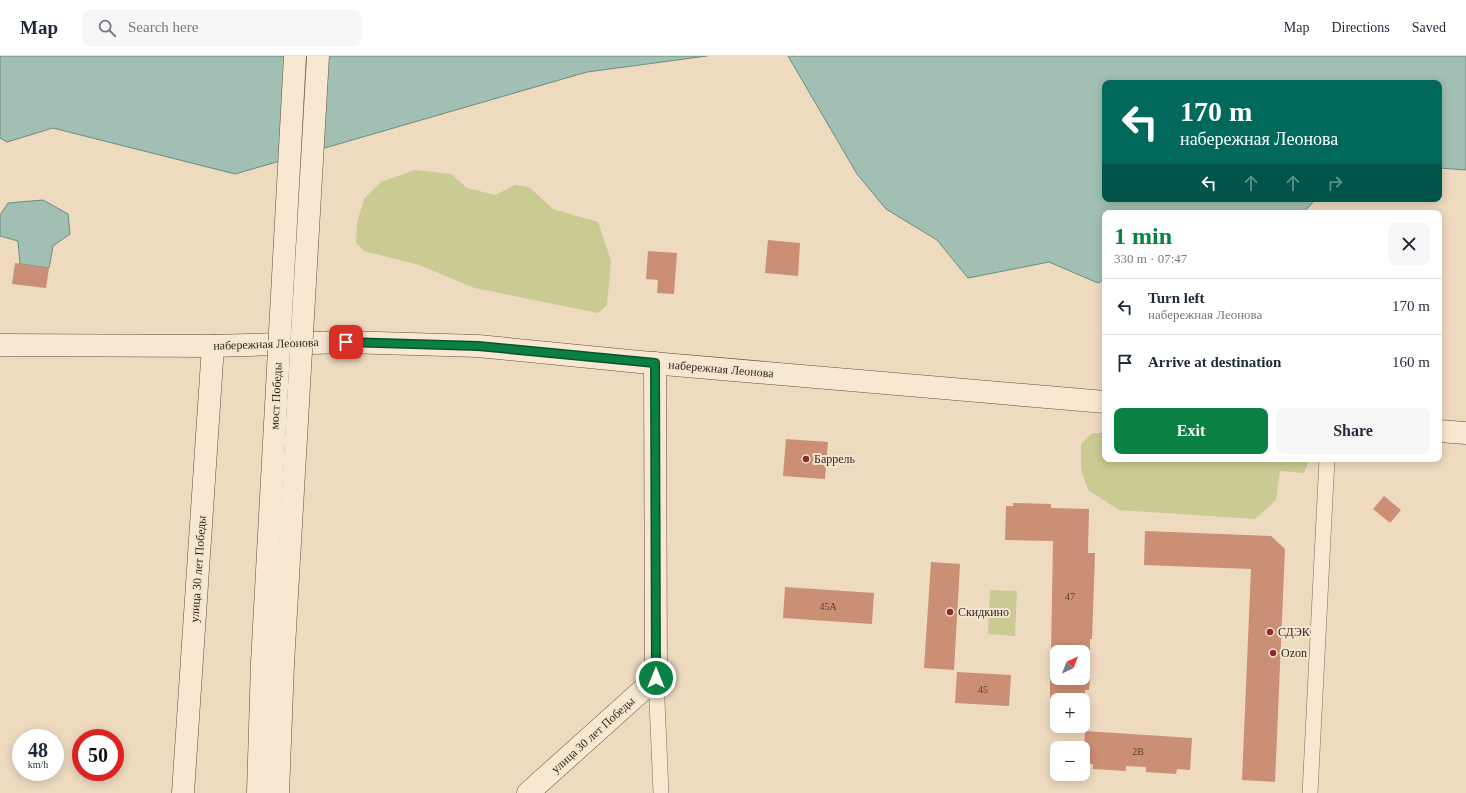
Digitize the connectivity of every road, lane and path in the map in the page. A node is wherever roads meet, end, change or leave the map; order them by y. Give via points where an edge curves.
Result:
1 (295, 56) edge
2 (318, 56) edge
3 (0, 345) edge
4 (213, 346) junction
5 (655, 363) junction
6 (1102, 402) edge
7 (1442, 431) edge
8 (1466, 433) edge
9 (1327, 462) edge
10 (656, 678) junction
11 (183, 793) edge
12 (258, 793) edge
13 (278, 793) edge
14 (528, 793) edge
15 (661, 793) edge
16 (1310, 793) edge

1 - 12 main road, мост Победы, bridge via 262,664
2 - 13 main road, bridge
3 - 4 main road, набережная Леонова
4 - 5 main road, набережная Леонова via 346,342 478,346
4 - 11 main road, улица 30 лет Победы
5 - 6 main road, набережная Леонова
5 - 10 main road
7 - 8 main road
9 - 16 street
10 - 14 main road, улица 30 лет Победы
10 - 15 street

